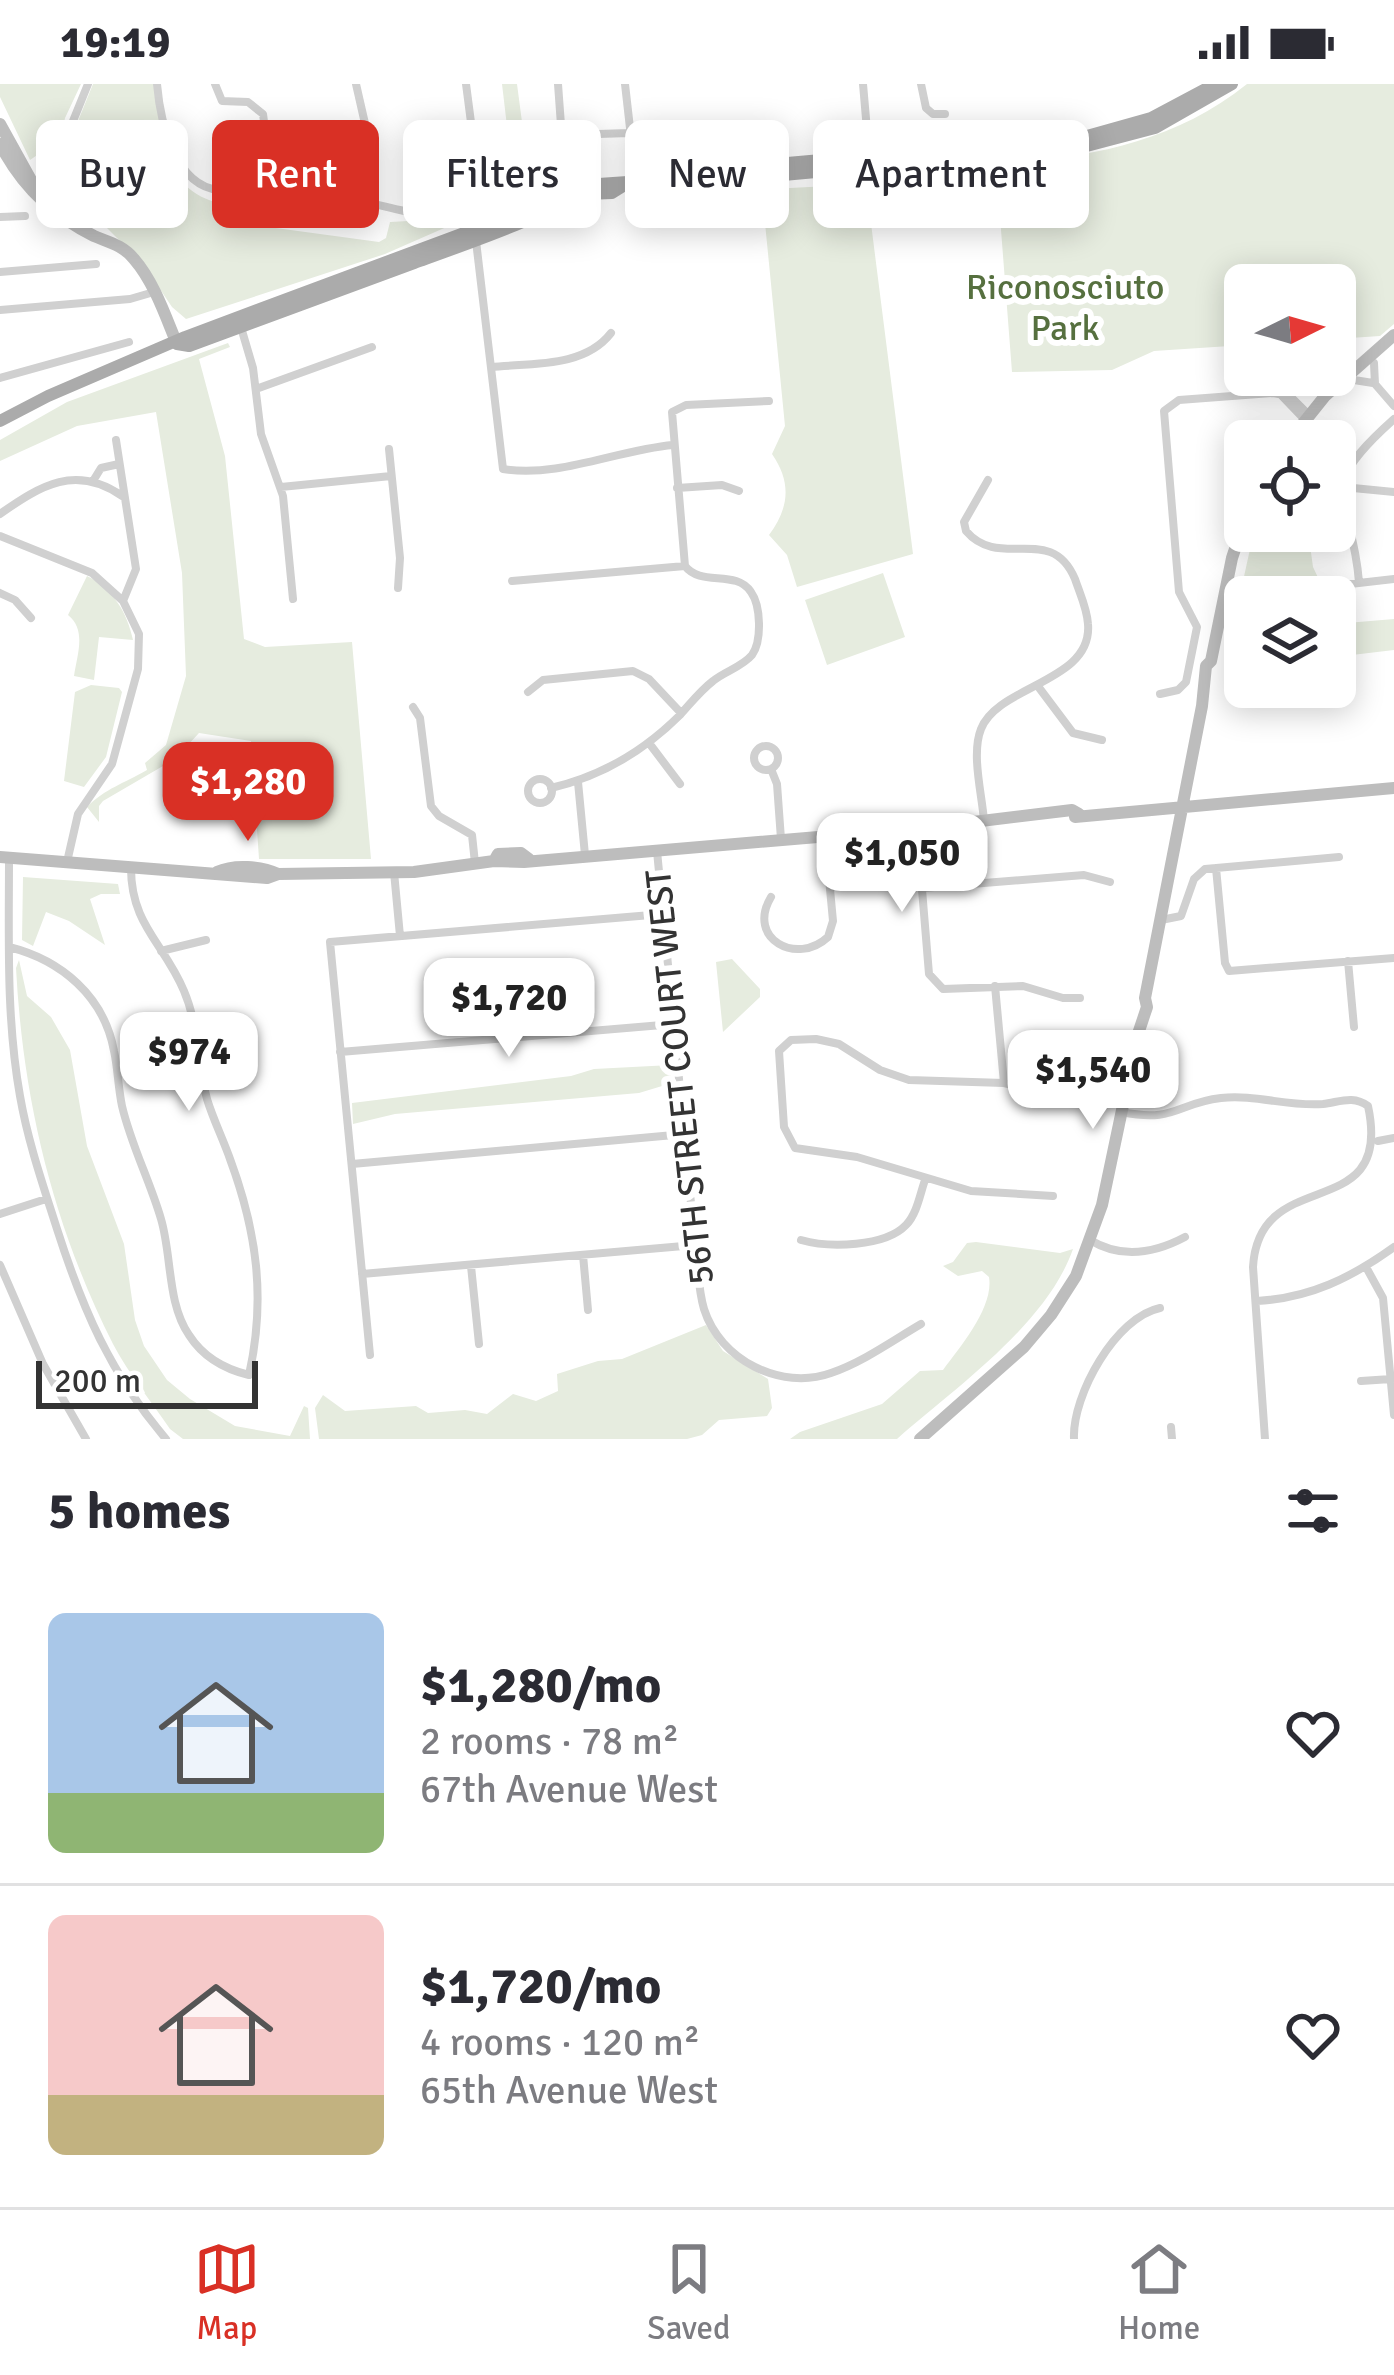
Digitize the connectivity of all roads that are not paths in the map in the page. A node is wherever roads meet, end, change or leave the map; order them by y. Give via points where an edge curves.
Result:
1 (88, 84) edge
2 (158, 84) edge
3 (215, 84) edge
4 (356, 84) edge
5 (466, 84) edge
6 (558, 84) edge
7 (625, 84) edge
8 (863, 84) edge
9 (921, 84) edge
10 (1215, 84) edge
11 (1232, 84) edge
12 (944, 114) dead end
13 (71, 120) edge
14 (262, 120) edge
15 (363, 120) edge
16 (471, 120) edge
17 (628, 120) edge
18 (867, 120) edge
19 (0, 124) edge
20 (625, 133) edge
21 (1089, 135) edge
22 (0, 144) edge
23 (1089, 145) edge
24 (212, 186) edge
25 (33, 191) junction
26 (36, 194) edge
27 (25, 216) dead end
28 (0, 217) edge
29 (81, 228) edge
30 (475, 228) edge
31 (488, 228) edge
32 (509, 228) edge
33 (476, 241) junction
34 (431, 244) junction
35 (96, 264) dead end
36 (0, 272) edge
37 (155, 292) junction
38 (0, 310) edge
39 (239, 321) junction
40 (611, 332) dead end
41 (1394, 334) edge
42 (129, 341) dead end
43 (177, 344) junction
44 (1394, 345) edge
45 (372, 347) dead end
46 (1373, 363) junction
47 (491, 367) junction
48 (1356, 378) edge
49 (0, 379) edge
50 (1356, 380) edge
51 (1375, 384) junction
52 (256, 389) junction
53 (1336, 396) edge
54 (769, 401) dead end
55 (1323, 403) junction
56 (1394, 406) edge
57 (1308, 418) joint
58 (1394, 418) edge
59 (1, 419) edge
60 (116, 440) dead end
61 (673, 445) junction
62 (389, 449) dead end
63 (1356, 454) edge
64 (119, 464) junction
65 (392, 476) junction
66 (988, 480) dead end
67 (93, 482) junction
68 (281, 487) junction
69 (677, 488) junction
70 (1356, 489) edge
71 (739, 491) dead end
72 (1394, 491) edge
73 (122, 496) junction
74 (0, 514) edge
75 (0, 536) edge
76 (1356, 551) edge
77 (1236, 552) edge
78 (685, 566) junction
79 (1394, 579) edge
80 (512, 581) dead end
81 (1359, 582) junction
82 (1356, 583) edge
83 (398, 587) dead end
84 (0, 592) edge
85 (293, 598) dead end
86 (123, 601) junction
87 (1222, 605) joint
88 (32, 618) dead end
89 (1037, 685) junction
90 (528, 692) dead end
91 (1160, 694) dead end
92 (413, 707) dead end
93 (681, 713) junction
94 (1102, 740) dead end
95 (649, 743) junction
96 (771, 769) dead end
97 (578, 782) junction
98 (680, 784) dead end
99 (551, 788) dead end
100 (1394, 788) edge
101 (1183, 804) junction
102 (984, 823) junction
103 (916, 829) junction
104 (825, 836) junction
105 (781, 838) junction
106 (657, 849) junction
107 (585, 855) junction
108 (1339, 857) dead end
109 (4, 858) edge
110 (67, 862) junction
111 (470, 864) junction
112 (131, 866) junction
113 (1216, 868) junction
114 (399, 870) junction
115 (1110, 882) dead end
116 (922, 887) junction
117 (771, 897) dead end
118 (663, 914) junction
119 (1161, 920) junction
120 (400, 936) junction
121 (206, 940) dead end
122 (9, 947) junction
123 (161, 951) junction
124 (1394, 958) edge
125 (1348, 961) junction
126 (995, 986) junction
127 (1080, 998) dead end
128 (674, 1024) junction
129 (1354, 1027) dead end
130 (340, 1052) junction
131 (1004, 1083) junction
132 (1098, 1106) dead end
133 (1122, 1112) junction
134 (685, 1134) junction
135 (1394, 1138) edge
136 (1378, 1141) junction
137 (352, 1164) junction
138 (925, 1180) junction
139 (1052, 1196) dead end
140 (46, 1199) junction
141 (0, 1214) edge
142 (1185, 1237) dead end
143 (801, 1240) dead end
144 (1090, 1241) junction
145 (695, 1245) junction
146 (1394, 1247) edge
147 (583, 1255) junction
148 (0, 1265) edge
149 (471, 1266) junction
150 (1366, 1267) junction
151 (362, 1274) junction
152 (1257, 1301) junction
153 (1160, 1308) dead end
154 (588, 1310) dead end
155 (921, 1324) dead end
156 (479, 1344) dead end
157 (370, 1355) dead end
158 (1390, 1379) junction
159 (1361, 1381) dead end
160 (1394, 1415) edge
161 (1171, 1427) dead end
162 (86, 1439) edge
163 (166, 1439) edge
164 (916, 1439) edge
165 (1074, 1439) edge
166 (1172, 1439) edge
167 (1264, 1439) edge

1 - 13 street
2 - 24 street via 166,133 195,179
3 - 14 street via 222,100 248,102
4 - 15 street
5 - 16 street
6 - 20 street via 564,133
7 - 17 street
8 - 18 street
9 - 12 street via 926,109
10 - 21 main road via 1173,108
11 - 23 main road via 1155,128
19 - 25 street
22 - 25 street
25 - 26 street
27 - 28 street
29 - 37 street via 140,269
30 - 34 main road
31 - 33 main road
32 - 33 main road
33 - 34 main road
33 - 39 main road
33 - 47 street
34 - 39 main road
35 - 36 street
37 - 38 street
37 - 43 street
39 - 43 main road via 189,346
39 - 52 street
40 - 47 street via 577,357
41 - 55 street
42 - 49 street
43 - 59 main road
44 - 46 street
45 - 52 street
46 - 48 street
46 - 51 street
47 - 61 street via 504,470
50 - 51 street
51 - 56 street
52 - 68 street
53 - 55 street
54 - 61 street via 673,410
55 - 57 street
57 - 91 street via 1281,395 1176,400 1166,408 1179,588 1197,630 1184,686
58 - 63 street
60 - 64 street
61 - 69 street
62 - 65 street
64 - 67 street via 101,467
64 - 73 street
65 - 68 street
65 - 83 street
66 - 89 street via 966,531 988,547 1059,556 1087,617 1082,653
67 - 73 street
67 - 74 street via 51,482
68 - 85 street
69 - 71 street
69 - 78 street
70 - 72 street
73 - 86 street via 136,569
75 - 86 street via 92,573
76 - 81 street
77 - 87 street
78 - 80 street
78 - 93 street via 696,576 747,586 758,635 750,657
79 - 81 street
81 - 82 street
84 - 88 street
86 - 110 street via 139,634 138,669 112,764 76,816
87 - 101 street
89 - 94 street via 1073,733
89 - 102 street via 982,725
90 - 93 street via 543,680 634,671
92 - 111 street via 431,806 472,835
93 - 95 street
95 - 97 street
95 - 98 street
96 - 105 street
97 - 99 street
97 - 107 street
100 - 101 street
101 - 102 street
101 - 119 street
102 - 103 street
103 - 104 street
103 - 116 street
104 - 105 street
104 - 117 street via 828,937 812,947 775,944 764,916
105 - 106 street
106 - 107 street
106 - 118 street, 56TH STREET COURT WEST
107 - 111 street
108 - 113 street
109 - 110 street
109 - 122 street
110 - 112 street
111 - 114 street
112 - 114 street via 244,877
112 - 123 street via 135,909
113 - 119 street via 1196,874 1181,916
113 - 125 street via 1230,971
114 - 120 street
115 - 116 street via 1084,875
116 - 126 street via 934,984
118 - 120 street
118 - 128 street, 56TH STREET COURT WEST
119 - 133 street
120 - 130 street via 330,942
121 - 123 street
122 - 123 street via 62,969 100,1012 128,1130 162,1222 183,1326 213,1360 249,1375 260,1317 252,1235 206,1094 191,1010
122 - 140 street via 19,1091
124 - 125 street
125 - 129 street
126 - 127 street
126 - 131 street
128 - 130 street
128 - 134 street, 56TH STREET COURT WEST
130 - 137 street
131 - 132 street
131 - 138 street via 909,1081 828,1041 783,1045 789,1142
133 - 136 street via 1165,1116 1222,1098 1314,1105 1356,1099 1368,1106
133 - 144 street
134 - 137 street
134 - 145 street, 56TH STREET COURT WEST
135 - 136 street
136 - 152 street via 1367,1175 1286,1208 1262,1231 1254,1257
137 - 151 street
138 - 139 street
138 - 143 street via 910,1220 892,1236
140 - 141 street
140 - 163 street via 98,1341
142 - 144 street via 1128,1252
144 - 164 street via 1033,1337
145 - 147 street
145 - 155 street, 56TH STREET COURT WEST via 712,1327 758,1369 781,1377 832,1373
146 - 150 street
147 - 149 street
147 - 154 street
148 - 162 street via 51,1382
149 - 151 street
149 - 156 street
150 - 152 street via 1315,1291
150 - 158 street via 1383,1298
151 - 157 street
152 - 167 street
153 - 165 street via 1133,1320 1089,1378
158 - 159 street
158 - 160 street
161 - 166 street

